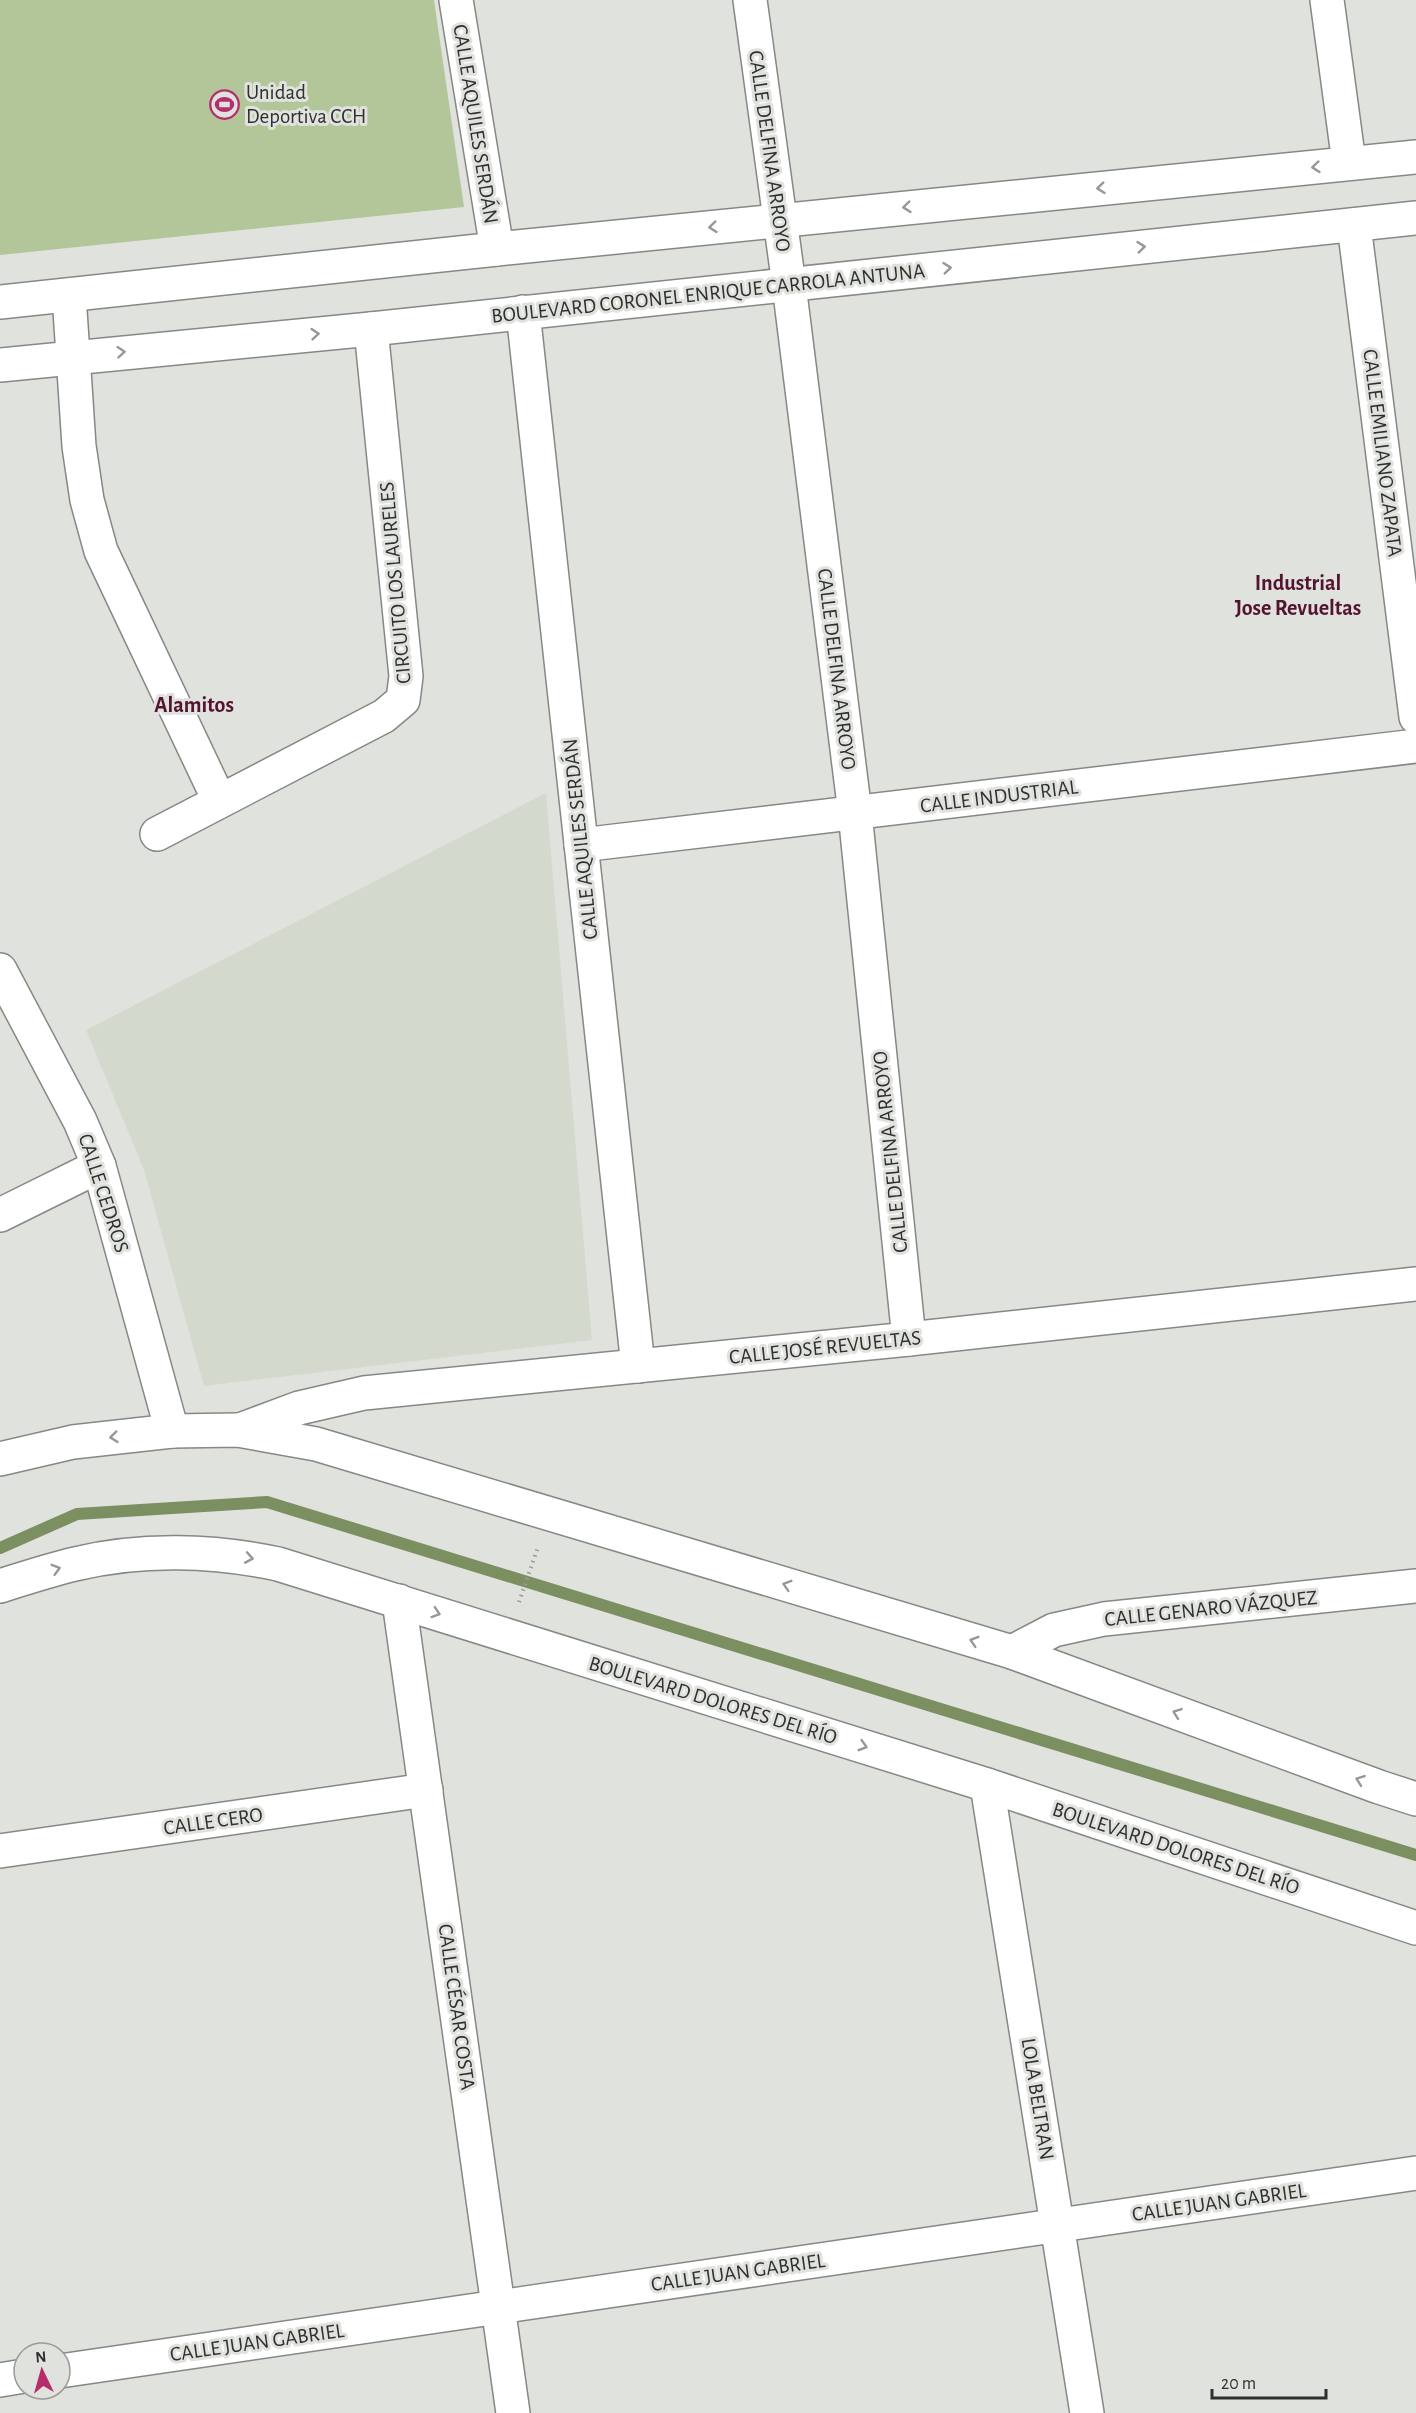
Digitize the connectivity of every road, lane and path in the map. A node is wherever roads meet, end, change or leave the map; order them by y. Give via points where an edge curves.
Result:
1 (456, 0) edge
2 (750, 0) edge
3 (1327, 0) edge
4 (1416, 157) edge
5 (1349, 163) junction
6 (1416, 218) edge
7 (780, 220) junction
8 (1354, 225) junction
9 (497, 249) junction
10 (789, 285) junction
11 (69, 295) junction
12 (0, 302) edge
13 (523, 312) junction
14 (371, 329) junction
15 (74, 357) junction
16 (0, 365) edge
17 (1416, 717) edge
18 (1416, 746) edge
19 (219, 801) junction
20 (855, 813) junction
21 (157, 834) dead end
22 (581, 845) junction
23 (0, 970) edge
24 (99, 1166) junction
25 (0, 1215) edge
26 (1416, 1284) edge
27 (909, 1339) junction
28 (638, 1366) junction
29 (238, 1430) junction
30 (172, 1431) junction
31 (0, 1459) edge
32 (540, 1541) dead end
33 (0, 1586) edge
34 (1416, 1586) edge
35 (399, 1601) junction
36 (517, 1609) dead end
37 (1012, 1652) junction
38 (987, 1785) junction
39 (426, 1790) junction
40 (1416, 1799) edge
41 (0, 1851) edge
42 (1416, 1928) edge
43 (1416, 2173) edge
44 (1059, 2225) junction
45 (499, 2307) junction
46 (72, 2369) edge
47 (513, 2413) edge
48 (1087, 2413) edge

1 - 9 street, CALLE AQUILES SERDÁN
2 - 7 street, CALLE DELFINA ARROYO
3 - 5 street
4 - 5 street
5 -> 7 street
6 - 8 street, BOULEVARD CORONEL ENRIQUE CARROLA ANTUNA
7 -> 9 street
7 - 10 street, CALLE DELFINA ARROYO
10 -> 8 street, BOULEVARD CORONEL ENRIQUE CARROLA ANTUNA
8 - 17 street, CALLE EMILIANO ZAPATA
9 - 11 street
10 - 13 street, BOULEVARD CORONEL ENRIQUE CARROLA ANTUNA
10 - 20 street, CALLE DELFINA ARROYO
11 - 12 street
11 - 15 street
13 - 14 street, BOULEVARD CORONEL ENRIQUE CARROLA ANTUNA
13 - 22 street, CALLE AQUILES SERDÁN
15 -> 14 street, BOULEVARD CORONEL ENRIQUE CARROLA ANTUNA
14 - 19 street, CIRCUITO LOS LAURELES via 406,676 403,700 384,716
15 - 16 street, BOULEVARD CORONEL ENRIQUE CARROLA ANTUNA
15 - 19 street via 79,446 87,500 101,550
18 - 20 street, CALLE INDUSTRIAL
19 - 21 street, CIRCUITO LOS LAURELES
20 - 22 street, CALLE INDUSTRIAL
20 - 27 street, CALLE DELFINA ARROYO
22 - 28 street, CALLE AQUILES SERDÁN
23 - 24 street, CALLE CEDROS via 80,1120
24 - 25 street
24 - 30 street, CALLE CEDROS
26 - 27 street, CALLE JOSÉ REVUELTAS
27 - 28 street, CALLE JOSÉ REVUELTAS
28 - 29 street, CALLE JOSÉ REVUELTAS via 364,1393 299,1408
29 - 30 street
37 -> 29 street via 316,1444
30 -> 31 street via 73,1442
32 - 36 path
33 -> 35 street, BOULEVARD DOLORES DEL RÍO via 86,1562 160,1553 203,1554 278,1564
34 - 37 street, CALLE GENARO VÁZQUEZ via 1104,1619 1054,1630
35 -> 38 street, BOULEVARD DOLORES DEL RÍO
35 - 39 street, CALLE CÉSAR COSTA
40 -> 37 street
38 - 42 street, BOULEVARD DOLORES DEL RÍO
38 - 44 street, LOLA BELTRAN
39 - 41 street, CALLE CERO
39 - 45 street, CALLE CÉSAR COSTA
43 - 44 street, CALLE JUAN GABRIEL
44 - 45 street, CALLE JUAN GABRIEL
44 - 48 street, LOLA BELTRAN
45 - 46 street, CALLE JUAN GABRIEL
45 - 47 street, CALLE CÉSAR COSTA

